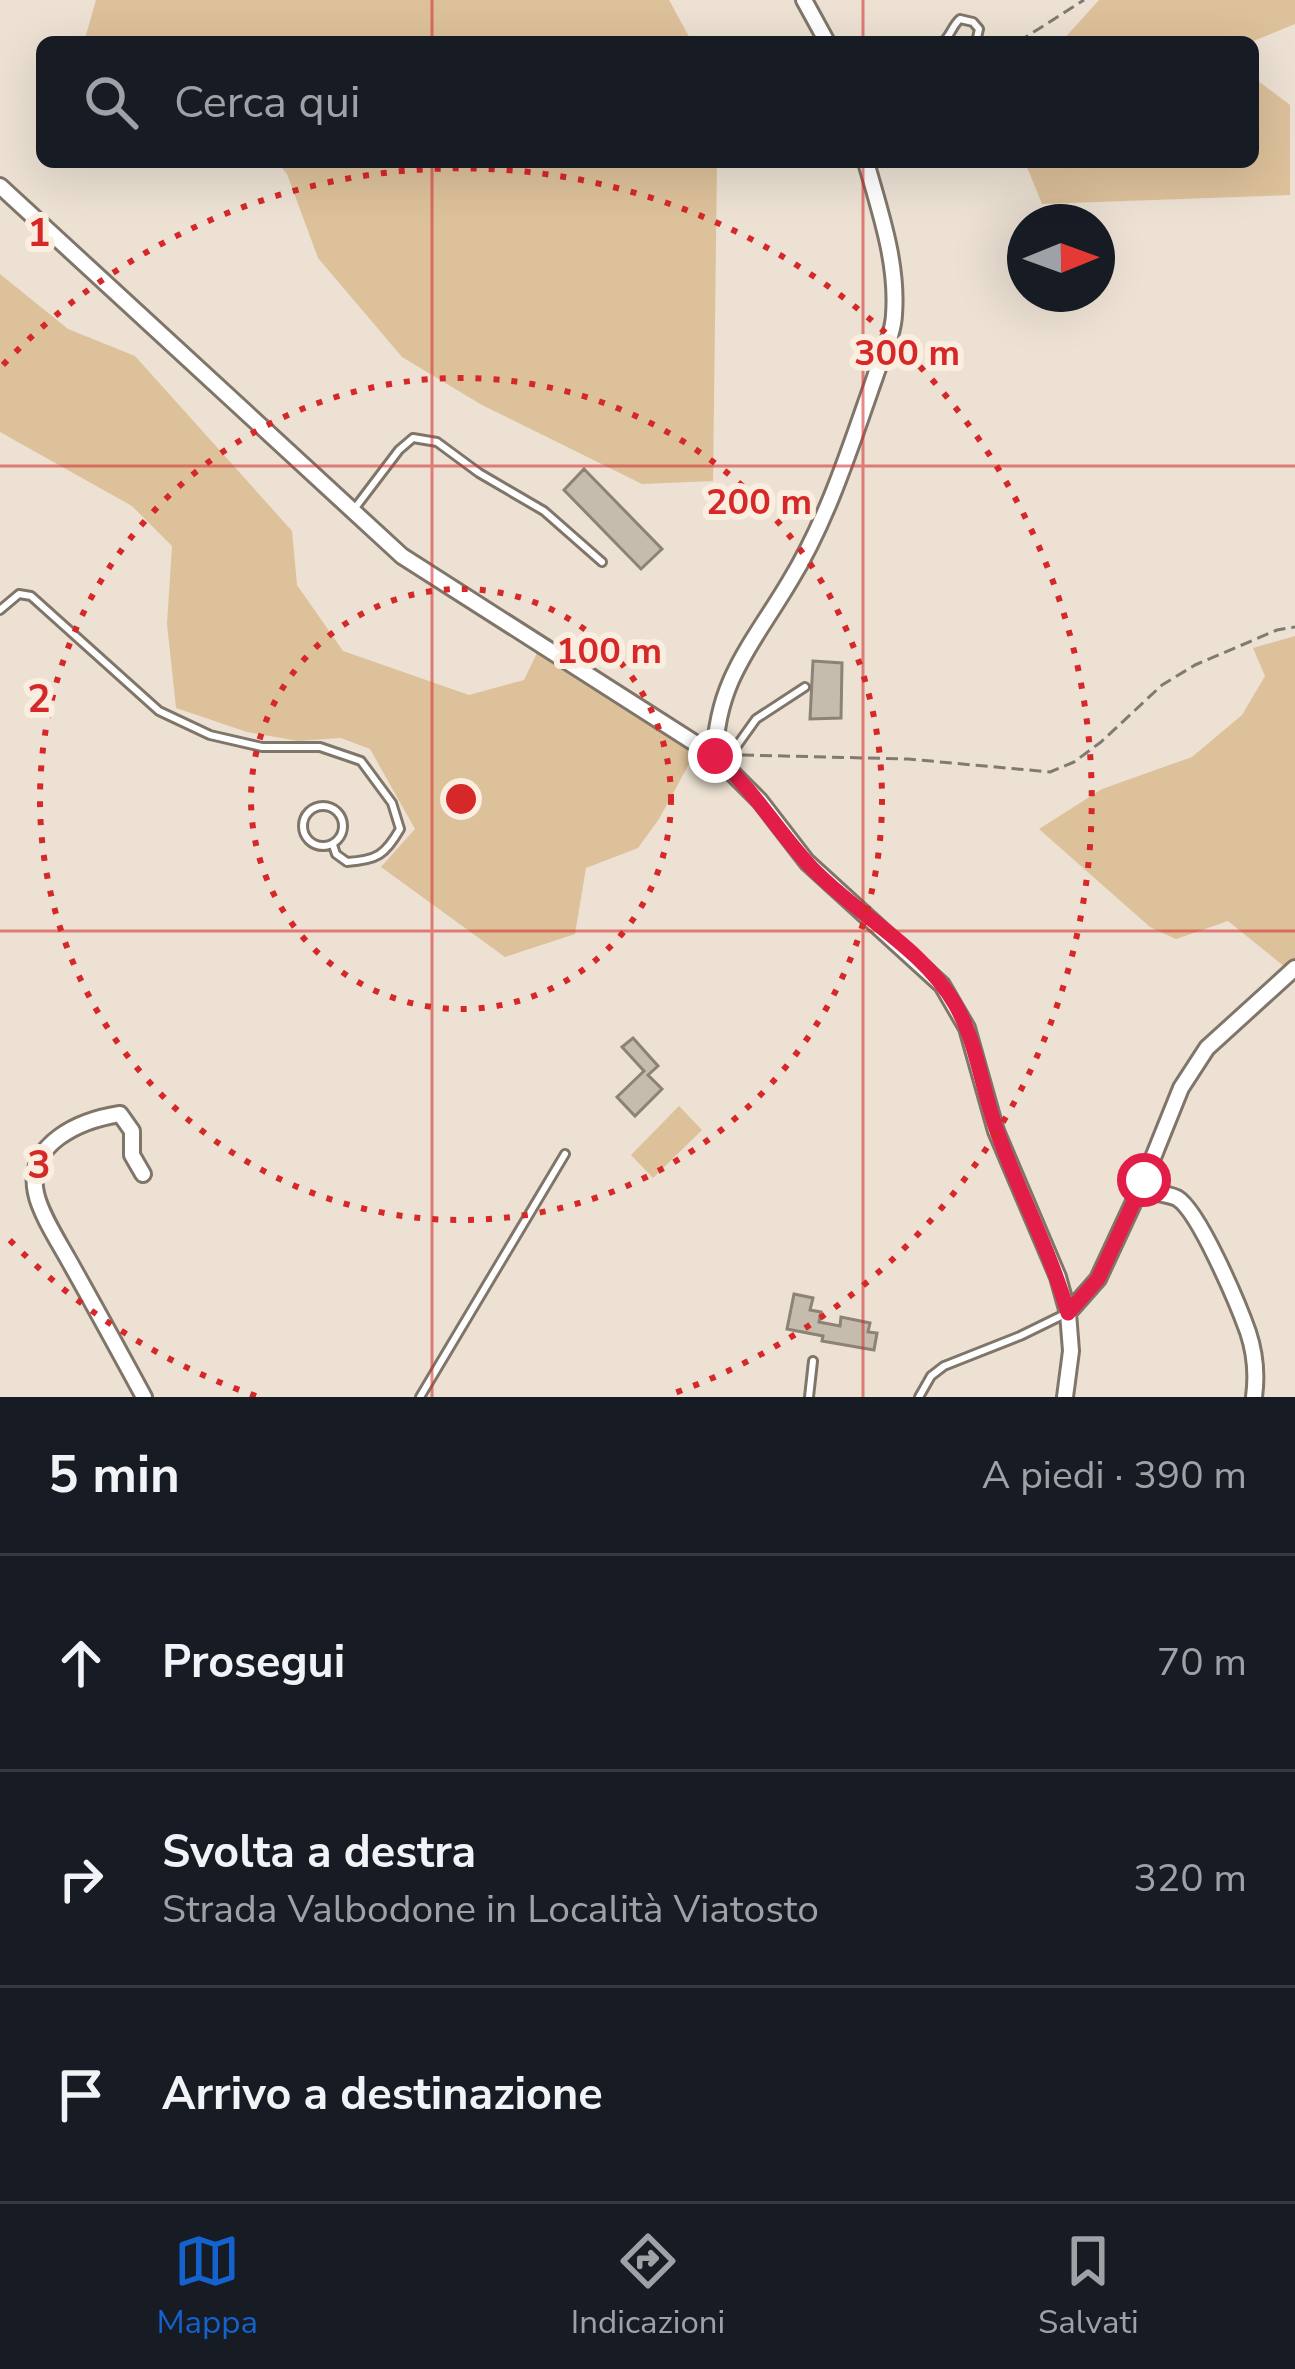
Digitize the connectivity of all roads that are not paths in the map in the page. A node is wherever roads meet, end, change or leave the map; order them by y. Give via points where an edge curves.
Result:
1 (804, 0) edge
2 (824, 36) edge
3 (949, 36) edge
4 (978, 36) edge
5 (868, 168) edge
6 (0, 186) edge
7 (353, 512) junction
8 (602, 562) dead end
9 (0, 610) edge
10 (806, 687) dead end
11 (722, 759) junction
12 (333, 845) junction
13 (1295, 968) edge
14 (566, 1154) dead end
15 (143, 1174) dead end
16 (1140, 1190) junction
17 (1068, 1313) junction
18 (813, 1361) dead end
19 (145, 1397) edge
20 (419, 1397) edge
21 (809, 1397) edge
22 (919, 1397) edge
23 (1065, 1397) edge
24 (1254, 1397) edge

1 - 2 street
3 - 4 lane via 961,20 973,22
5 - 11 street via 894,271 894,320 806,555 724,694 715,728
6 - 7 street
7 - 8 lane via 413,438 436,442 544,512
7 - 11 street via 421,569
9 - 12 lane via 31,596 159,711 210,735 262,747 320,747 361,761 400,829 370,861 347,862
10 - 11 lane via 756,719
11 - 17 street via 807,862 922,964 956,1005
12 - 12 lane via 306,839 302,825 320,805 343,820
13 - 16 street via 1207,1048 1181,1088
14 - 20 lane
15 - 19 street via 120,1114 95,1118 57,1137 43,1155 35,1193
16 - 17 street via 1098,1279
16 - 24 street via 1176,1198 1209,1244 1248,1332
17 - 22 lane via 944,1366
17 - 23 street
18 - 21 lane

